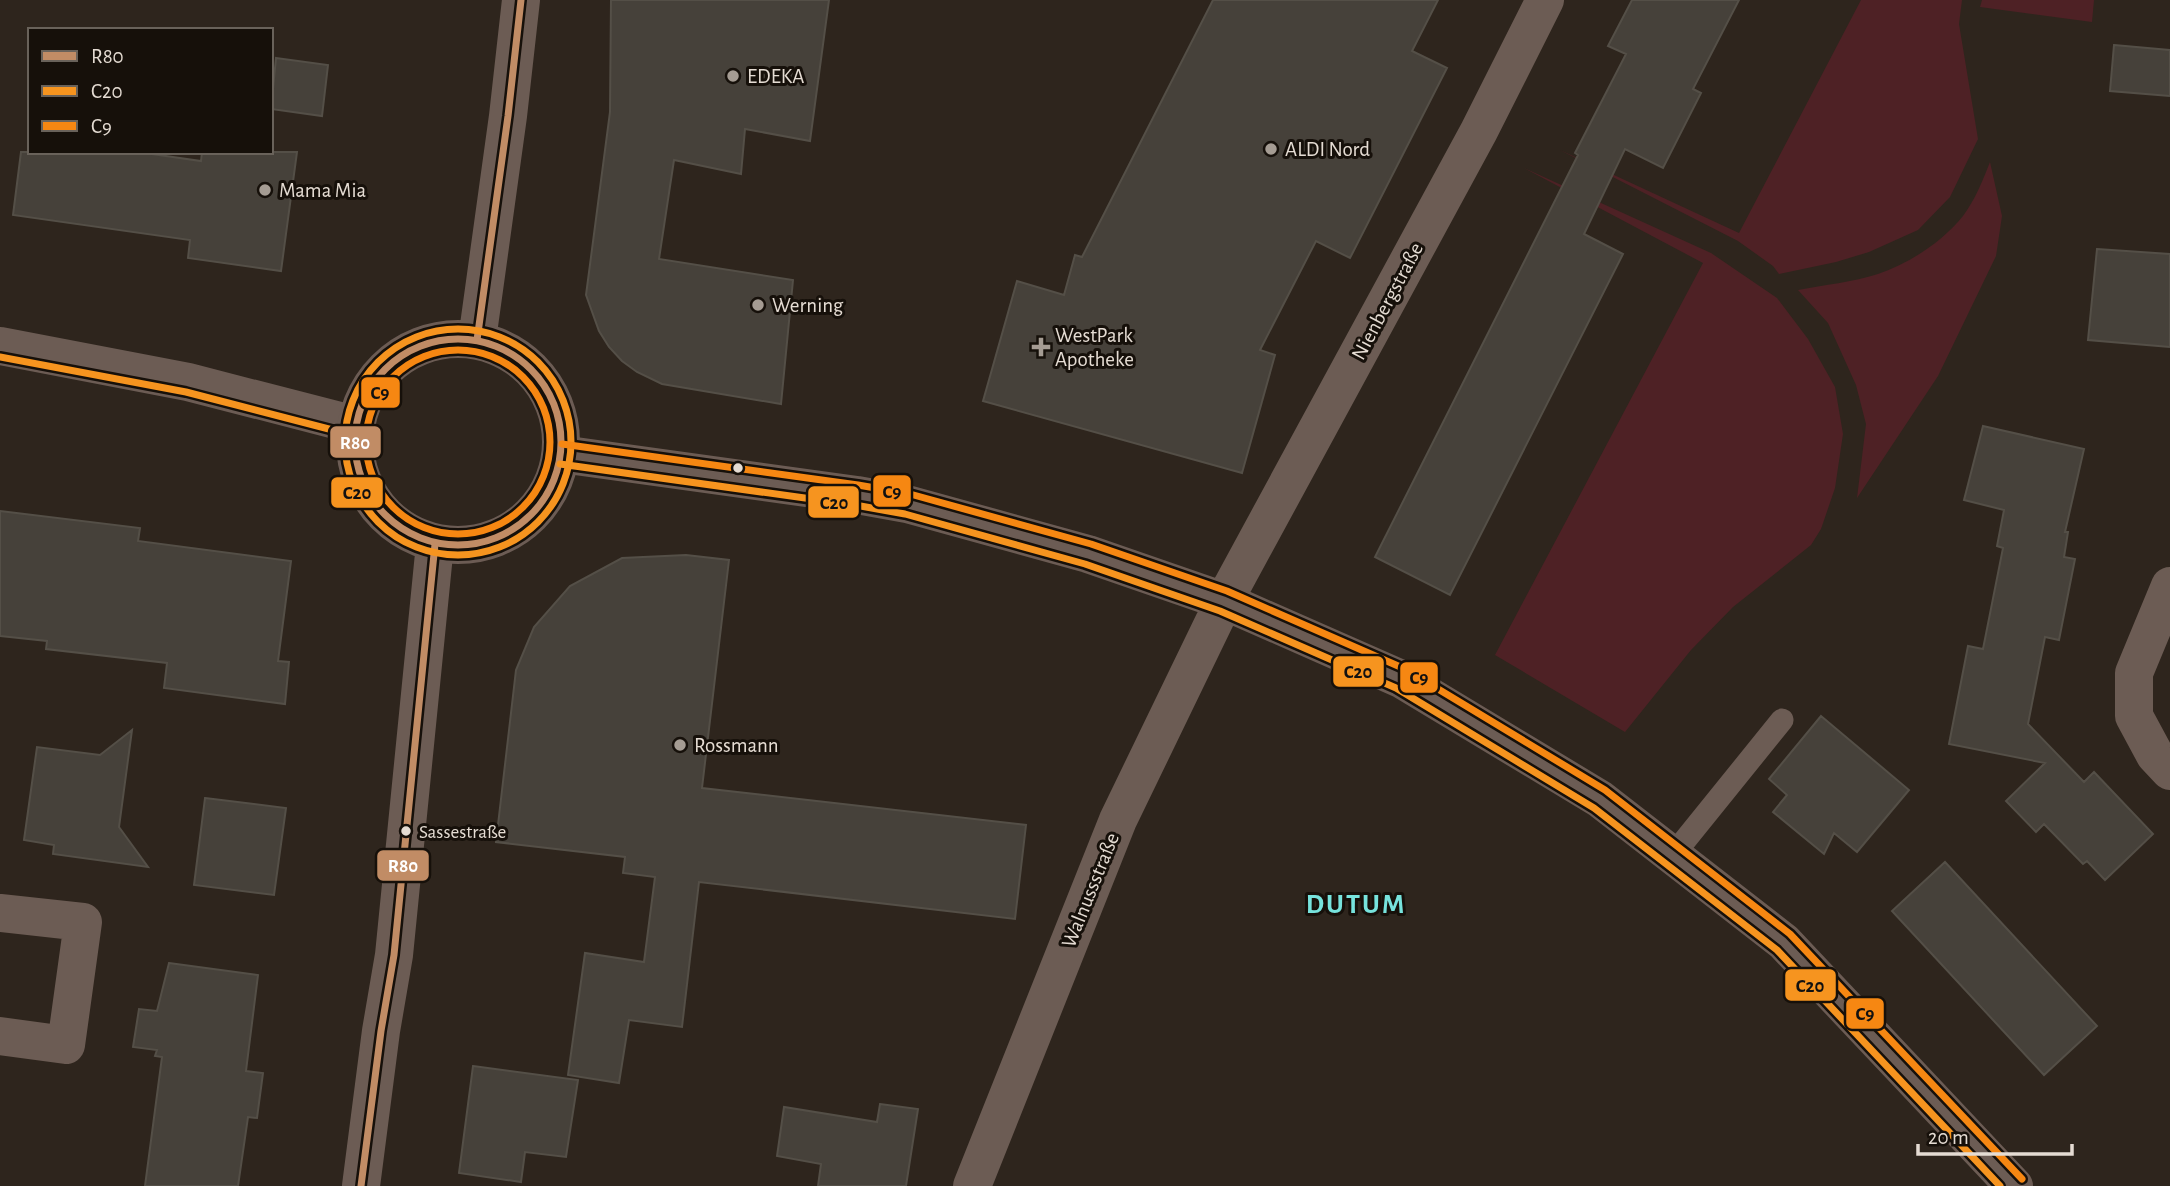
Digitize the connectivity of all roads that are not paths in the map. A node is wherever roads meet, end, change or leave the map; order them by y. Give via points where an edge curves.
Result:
1 (521, 0) edge
2 (1545, 0) edge
3 (477, 340) junction
4 (0, 346) edge
5 (355, 425) junction
6 (561, 454) junction
7 (435, 544) junction
8 (2170, 586) edge
9 (1224, 601) junction
10 (1782, 720) dead end
11 (2170, 771) edge
12 (1673, 855) junction
13 (0, 913) edge
14 (0, 1036) edge
15 (361, 1186) edge
16 (972, 1186) edge
17 (2014, 1186) edge

1 - 3 street
2 - 9 street, Nienbergstraße via 1479,131
3 - 5 street via 436,340 399,357 370,386
3 - 6 street via 513,355 542,381 558,416
4 - 5 street via 187,382
5 - 7 street via 356,464 371,500 398,528
6 - 7 street via 547,495 518,527 478,544
6 - 9 street via 907,504 1088,554
7 - 15 street via 394,955
8 - 11 street via 2134,673 2134,716 2155,755
9 - 12 street via 1401,679 1600,799
9 - 16 street, Walnussstraße via 1118,820
10 - 12 lane
12 - 17 street via 1784,942
13 - 14 street via 83,922 66,1045

